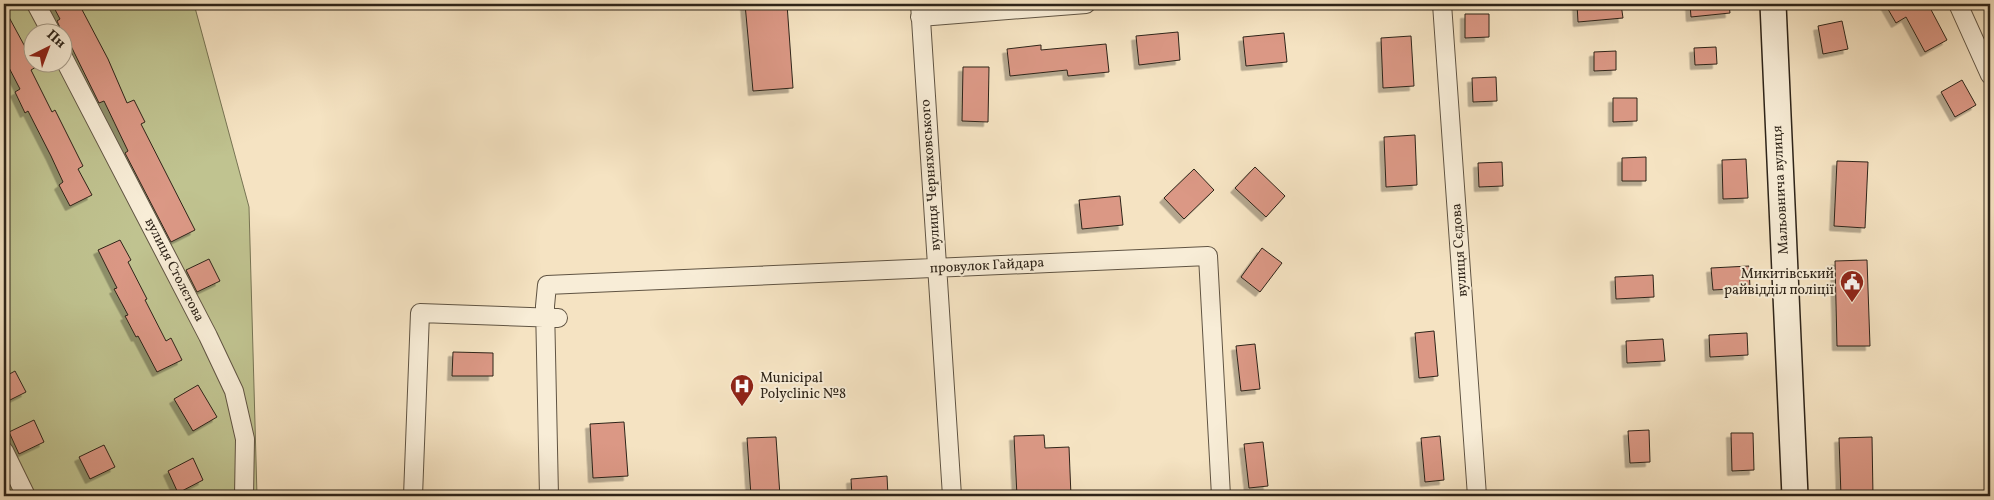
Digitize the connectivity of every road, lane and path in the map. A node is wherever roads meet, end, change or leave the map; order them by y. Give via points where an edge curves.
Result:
1 (36, 4) edge
2 (1086, 4) edge
3 (1442, 4) edge
4 (1773, 4) edge
5 (1958, 4) edge
6 (920, 10) edge
7 (46, 22) edge
8 (71, 72) edge
9 (1990, 75) edge
10 (937, 268) junction
11 (549, 314) junction
12 (4, 451) edge
13 (26, 496) edge
14 (244, 496) edge
15 (413, 496) edge
16 (549, 496) edge
17 (952, 496) edge
18 (1221, 496) edge
19 (1478, 496) edge
20 (1795, 496) edge

1 - 7 street
2 - 6 street
3 - 19 street, вулиця Сєдова
4 - 20 street, Мальовнича вулиця
5 - 9 street
6 - 10 street, вулиця Черняховського
8 - 14 street, вулиця Столєтова via 234,391 245,439
10 - 11 street, провулок Гайдара via 547,285
10 - 17 street, вулиця Черняховського
10 - 18 street, провулок Гайдара via 1208,256
11 - 15 street via 420,313
11 - 16 street
12 - 13 street

